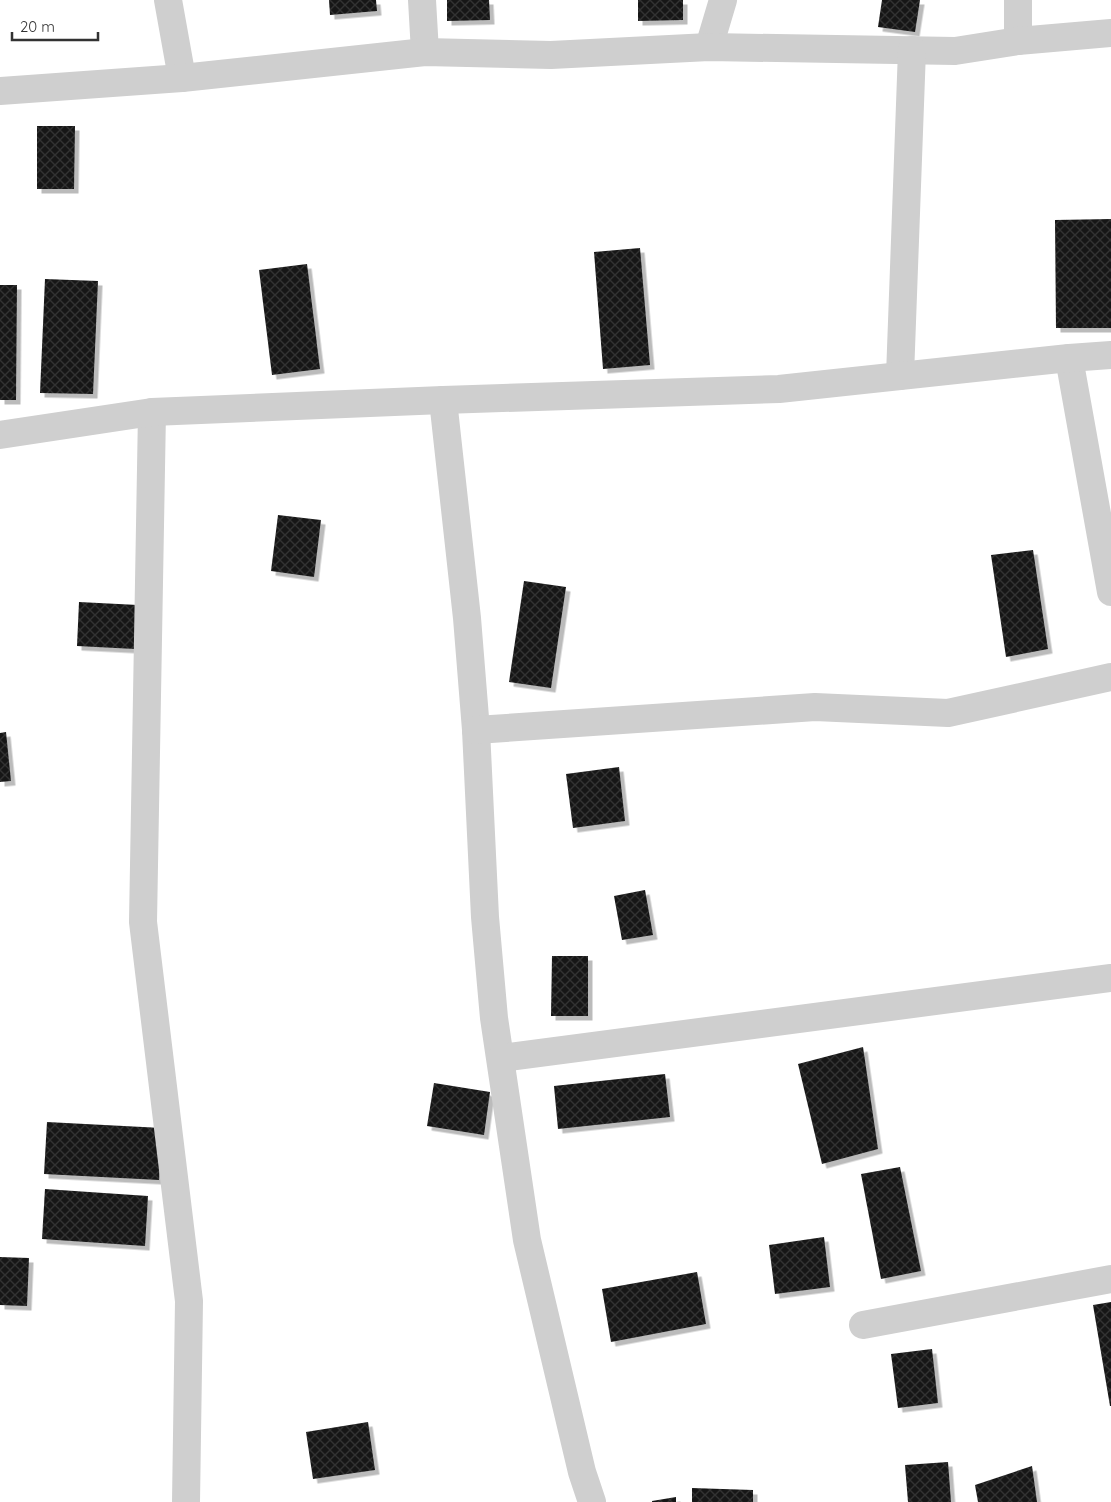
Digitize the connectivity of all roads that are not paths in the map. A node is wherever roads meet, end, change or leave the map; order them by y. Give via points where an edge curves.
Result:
1 (168, 0) edge
2 (422, 0) edge
3 (723, 0) edge
4 (1018, 0) edge
5 (1111, 33) edge
6 (1018, 41) junction
7 (709, 47) junction
8 (912, 50) junction
9 (425, 52) junction
10 (182, 78) junction
11 (0, 91) edge
12 (1111, 355) edge
13 (1069, 358) junction
14 (900, 376) junction
15 (443, 400) junction
16 (152, 412) junction
17 (0, 435) edge
18 (1111, 592) edge
19 (1111, 677) edge
20 (476, 730) junction
21 (1111, 978) edge
22 (501, 1058) junction
23 (1111, 1279) edge
24 (863, 1325) dead end
25 (186, 1502) edge
26 (592, 1502) edge

1 - 10 street
2 - 9 street
3 - 7 street
4 - 6 street
5 - 6 street
6 - 8 street via 955,51
7 - 8 street
7 - 9 street via 552,55
8 - 14 street
9 - 10 street
10 - 11 street
12 - 13 street
13 - 14 street
13 - 18 street
14 - 15 street via 779,389
15 - 16 street
15 - 20 street
16 - 17 street
16 - 25 street via 143,922 189,1301
19 - 20 street via 948,713 815,707
20 - 22 street via 486,917 494,1018
21 - 22 street
22 - 26 street via 527,1240
23 - 24 street

